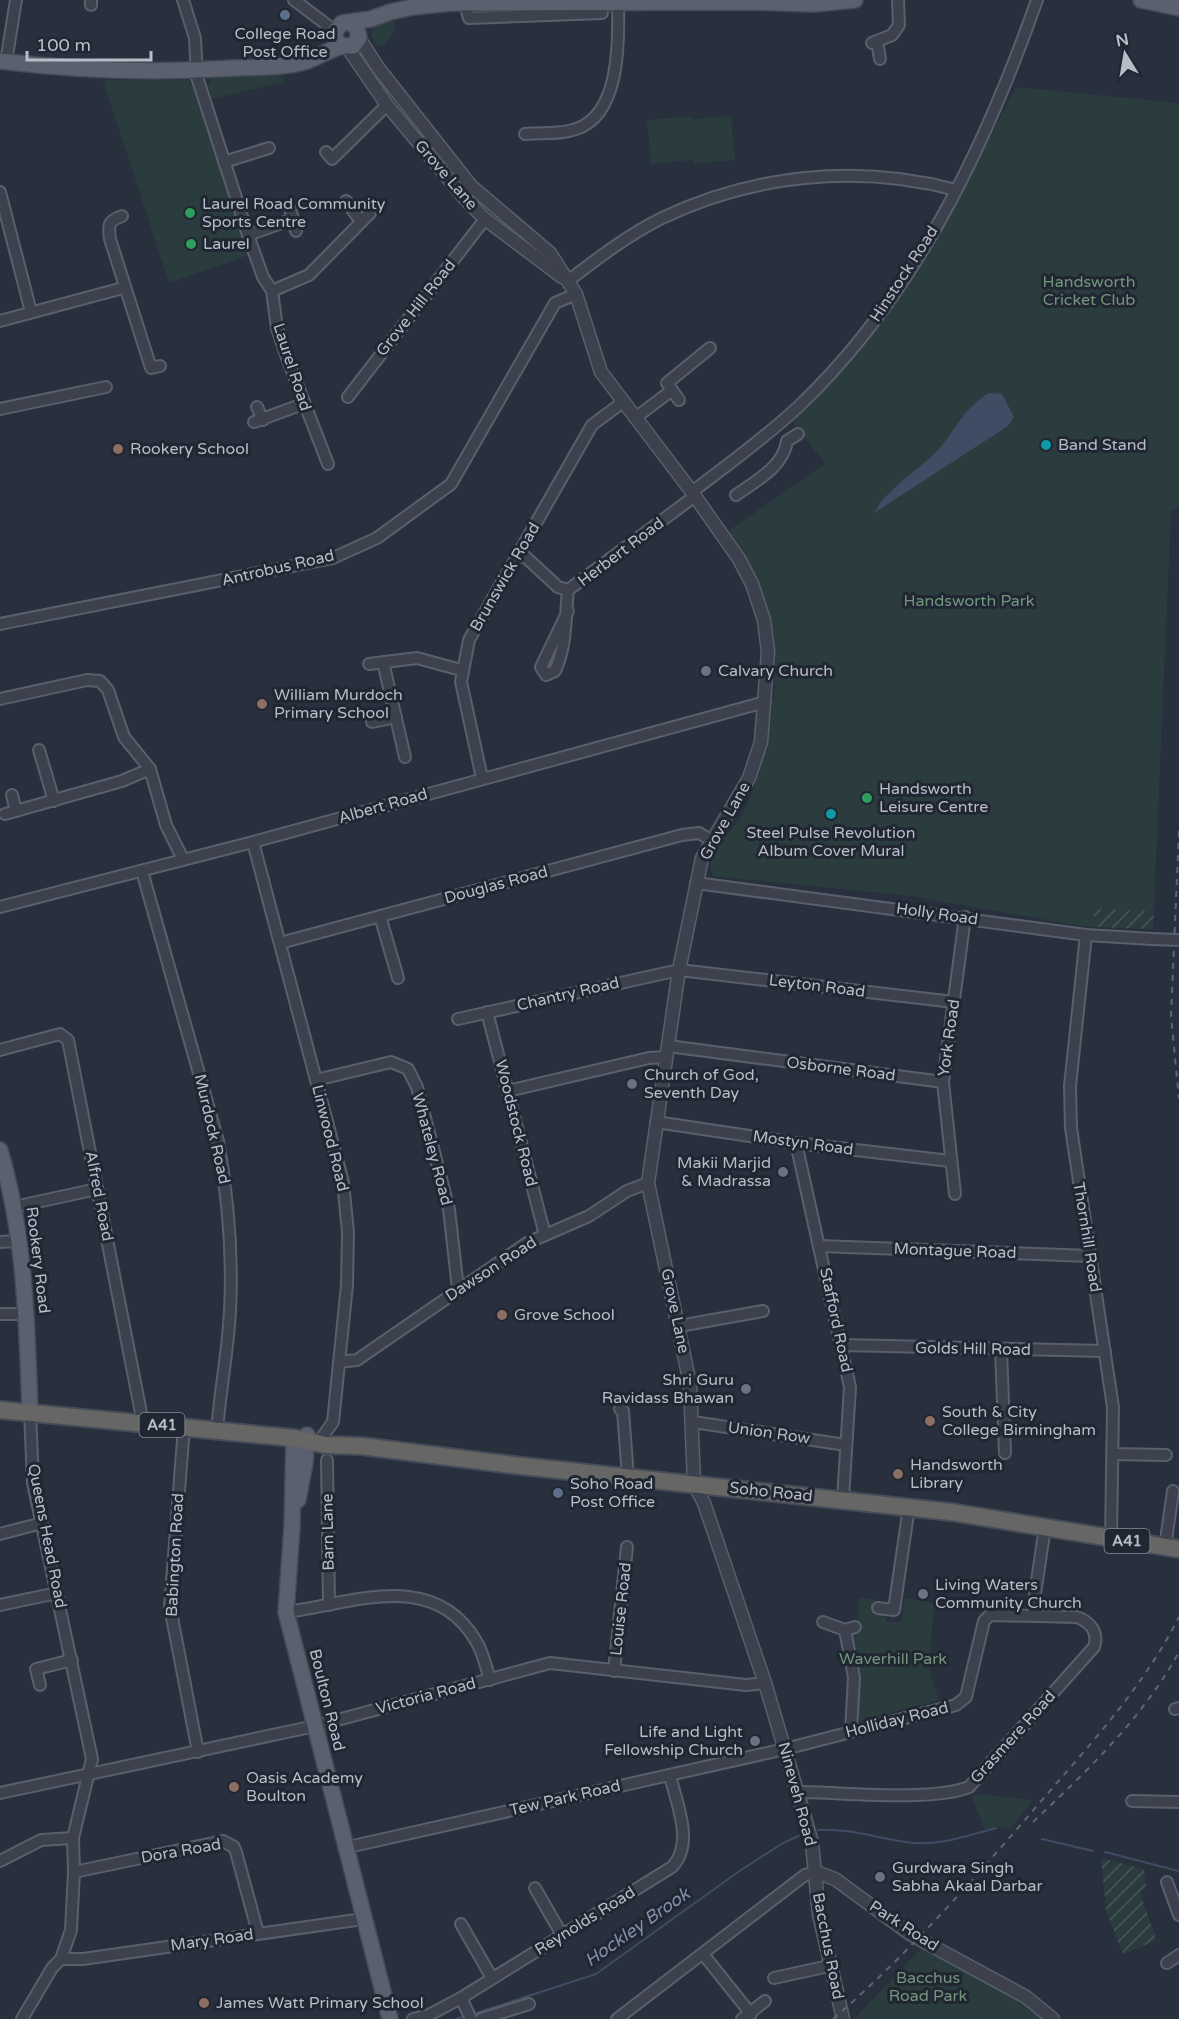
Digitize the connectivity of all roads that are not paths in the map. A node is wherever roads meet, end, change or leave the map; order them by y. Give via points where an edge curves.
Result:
1 (16, 0) edge
2 (183, 0) edge
3 (294, 0) edge
4 (898, 0) edge
5 (1037, 0) edge
6 (1141, 0) edge
7 (846, 1) edge
8 (472, 2) edge
9 (635, 2) edge
10 (310, 4) edge
11 (618, 4) junction
12 (1179, 8) edge
13 (602, 13) dead end
14 (344, 33) junction
15 (880, 59) dead end
16 (3, 61) edge
17 (196, 70) junction
18 (387, 105) junction
19 (525, 134) dead end
20 (269, 147) dead end
21 (326, 152) dead end
22 (224, 162) junction
23 (956, 190) junction
24 (0, 192) edge
25 (346, 201) dead end
26 (290, 208) dead end
27 (369, 213) dead end
28 (122, 216) dead end
29 (485, 219) junction
30 (360, 220) junction
31 (248, 235) junction
32 (568, 281) junction
33 (123, 288) junction
34 (272, 291) junction
35 (576, 294) junction
36 (31, 312) junction
37 (0, 321) edge
38 (710, 348) dead end
39 (160, 366) dead end
40 (106, 387) dead end
41 (348, 397) dead end
42 (623, 402) junction
43 (303, 404) junction
44 (257, 407) dead end
45 (0, 409) edge
46 (635, 418) junction
47 (776, 427) junction
48 (798, 435) dead end
49 (788, 441) junction
50 (328, 464) dead end
51 (694, 494) junction
52 (736, 495) dead end
53 (519, 551) junction
54 (568, 590) junction
55 (568, 611) junction
56 (0, 624) edge
57 (383, 662) junction
58 (369, 664) dead end
59 (461, 670) junction
60 (0, 699) edge
61 (765, 702) junction
62 (396, 717) junction
63 (372, 722) dead end
64 (39, 750) dead end
65 (405, 757) dead end
66 (150, 769) junction
67 (482, 778) junction
68 (12, 795) dead end
69 (54, 801) junction
70 (16, 811) junction
71 (5, 814) dead end
72 (711, 840) junction
73 (253, 842) junction
74 (183, 859) junction
75 (142, 871) junction
76 (696, 883) junction
77 (0, 907) edge
78 (380, 916) junction
79 (964, 917) junction
80 (1086, 935) junction
81 (1179, 940) edge
82 (280, 943) junction
83 (679, 970) junction
84 (398, 978) dead end
85 (954, 1002) junction
86 (488, 1012) junction
87 (458, 1019) dead end
88 (0, 1050) edge
89 (668, 1051) junction
90 (316, 1080) junction
91 (943, 1082) junction
92 (508, 1091) junction
93 (656, 1122) junction
94 (796, 1143) junction
95 (0, 1150) edge
96 (950, 1161) junction
97 (4, 1178) edge
98 (648, 1183) junction
99 (97, 1189) junction
100 (955, 1194) dead end
101 (14, 1207) junction
102 (545, 1235) junction
103 (18, 1240) junction
104 (0, 1242) edge
105 (819, 1246) junction
106 (1090, 1256) junction
107 (458, 1289) junction
108 (763, 1311) dead end
109 (0, 1314) edge
110 (27, 1314) junction
111 (679, 1326) junction
112 (842, 1345) junction
113 (1001, 1351) junction
114 (1105, 1351) junction
115 (339, 1362) junction
116 (620, 1409) dead end
117 (0, 1410) edge
118 (30, 1411) junction
119 (693, 1422) junction
120 (143, 1423) junction
121 (184, 1427) junction
122 (217, 1431) junction
123 (308, 1438) junction
124 (846, 1445) junction
125 (1005, 1453) dead end
126 (1113, 1454) junction
127 (1166, 1454) dead end
128 (327, 1460) dead end
129 (628, 1477) junction
130 (694, 1484) junction
131 (1173, 1491) dead end
132 (843, 1499) junction
133 (909, 1507) junction
134 (42, 1524) junction
135 (1045, 1527) junction
136 (0, 1534) edge
137 (1111, 1539) junction
138 (627, 1547) dead end
139 (1172, 1548) edge
140 (57, 1593) junction
141 (0, 1605) edge
142 (329, 1605) junction
143 (878, 1608) dead end
144 (286, 1612) junction
145 (1034, 1616) junction
146 (823, 1622) dead end
147 (72, 1660) junction
148 (614, 1671) junction
149 (490, 1680) junction
150 (765, 1683) junction
151 (40, 1685) dead end
152 (315, 1726) junction
153 (850, 1731) junction
154 (785, 1749) junction
155 (198, 1752) junction
156 (90, 1773) junction
157 (670, 1775) junction
158 (0, 1792) edge
159 (798, 1792) junction
160 (1132, 1801) dead end
161 (1179, 1802) edge
162 (73, 1839) junction
163 (344, 1848) junction
164 (0, 1861) edge
165 (74, 1872) junction
166 (816, 1872) junction
167 (1167, 1882) dead end
168 (535, 1888) dead end
169 (1179, 1915) edge
170 (363, 1919) junction
171 (461, 1924) dead end
172 (258, 1933) junction
173 (562, 1935) junction
174 (703, 1954) junction
175 (1179, 1955) edge
176 (61, 1959) junction
177 (1167, 1963) dead end
178 (829, 1966) junction
179 (492, 1978) junction
180 (774, 1978) dead end
181 (461, 1998) junction
182 (765, 2001) dead end
183 (528, 2008) dead end
184 (746, 2016) edge
185 (22, 2019) edge
186 (390, 2019) edge
187 (413, 2019) edge
188 (471, 2019) edge
189 (481, 2019) edge
190 (617, 2019) edge
191 (843, 2019) edge
192 (1053, 2019) edge

1 - 16 street
2 - 17 street, Laurel Road via 195,38
3 - 10 street
4 - 15 street via 899,25 892,35 874,42
5 - 23 street, Hinstock Road via 1008,82
6 - 12 main road
7 - 9 main road
8 - 11 main road
8 - 13 street via 469,18
8 - 14 main road via 390,12
9 - 11 main road
10 - 14 street
11 - 19 street via 615,70 603,109 579,129
14 - 17 main road via 305,62
14 - 18 street, Grove Lane
14 - 32 street, Grove Lane via 379,69 471,186 550,253
16 - 17 main road via 147,71
17 - 22 street, Laurel Road
18 - 21 street via 351,130 332,159
18 - 29 street, Grove Lane
20 - 22 street
22 - 31 street, Laurel Road
23 - 32 street via 915,179 841,175 751,186 662,218 610,249
23 - 47 street, Hinstock Road via 917,259 866,333
24 - 36 street
25 - 30 street
26 - 31 street via 295,225
27 - 30 street
28 - 33 street via 111,220 108,226
29 - 32 street, Grove Lane
29 - 41 street, Grove Hill Road
30 - 34 street via 309,275
31 - 34 street, Laurel Road
32 - 35 street, Grove Lane
33 - 36 street
33 - 39 street via 151,368
34 - 43 street, Laurel Road via 277,328
35 - 42 street, Grove Lane via 601,372
35 - 56 street, Antrobus Road via 555,303 451,484 377,538 333,558
36 - 37 street
38 - 46 street via 667,383 675,396
40 - 45 street
42 - 46 street, Grove Lane
42 - 53 street, Brunswick Road via 592,425
43 - 44 street via 258,421
43 - 50 street, Laurel Road
46 - 51 street, Grove Lane
47 - 49 street
47 - 51 street, Hinstock Road
48 - 49 street
49 - 52 street via 773,469
51 - 54 street, Herbert Road
51 - 61 street, Grove Lane via 739,559 758,600 768,652
53 - 54 street, Herbert Road via 558,587
53 - 59 street, Brunswick Road via 469,640
54 - 55 street
55 - 55 street via 559,663 555,672 546,675 541,667
57 - 58 street
57 - 59 street via 417,658
57 - 62 street
59 - 67 street, Brunswick Road via 462,700
60 - 66 street via 87,680 100,681 108,690 124,738
61 - 67 street, Albert Road
61 - 72 street, Grove Lane via 756,761
62 - 63 street
62 - 65 street
64 - 69 street
66 - 69 street
66 - 74 street via 166,825
67 - 73 street, Albert Road
68 - 70 street
69 - 70 street
70 - 71 street
72 - 76 street, Grove Lane
72 - 78 street, Douglas Road via 699,833 682,835
73 - 74 street, Albert Road
73 - 82 street, Linwood Road
74 - 75 street, Albert Road
75 - 77 street, Albert Road
75 - 122 street, Murdock Road via 218,1141 226,1185 230,1312
76 - 79 street, Holly Road
76 - 83 street, Grove Lane
78 - 82 street, Douglas Road
78 - 84 street
79 - 80 street, Holly Road
79 - 85 street, York Road
80 - 81 street, Holly Road, bridge
80 - 106 street, Thornhill Road via 1070,1086 1071,1128
82 - 90 street, Linwood Road
83 - 85 street, Leyton Road
83 - 86 street, Chantry Road
83 - 89 street, Grove Lane
85 - 91 street, York Road
86 - 87 street, Chantry Road
86 - 92 street, Woodstock Road
88 - 99 street, Alfred Road via 60,1034 68,1040
89 - 91 street, Osborne Road
89 - 92 street, Osborne Road
89 - 93 street, Grove Lane
90 - 107 street, Whateley Road via 391,1062 408,1069 417,1087 449,1209
90 - 115 street, Linwood Road via 343,1182 348,1232
91 - 96 street, York Road
92 - 102 street, Woodstock Road
93 - 94 street, Mostyn Road
93 - 98 street, Grove Lane
94 - 96 street, Mostyn Road
94 - 105 street, Stafford Road
95 - 97 main road, Rookery Road
96 - 100 street, York Road
97 - 101 main road, Rookery Road
98 - 102 street, Dawson Road
98 - 111 street, Grove Lane
99 - 101 street
99 - 120 street, Alfred Road
101 - 103 main road, Rookery Road
102 - 107 street, Dawson Road
103 - 104 street
103 - 110 main road, Rookery Road
105 - 106 street, Montague Road
105 - 112 street, Stafford Road
106 - 114 street, Thornhill Road
107 - 115 street, Dawson Road via 357,1360
108 - 111 street
109 - 110 street
110 - 118 main road, Rookery Road
111 - 119 street, Grove Lane
112 - 113 street, Golds Hill Road
112 - 124 street, Stafford Road via 850,1387
113 - 114 street, Golds Hill Road
113 - 125 street
114 - 126 street, Thornhill Road via 1113,1407
115 - 123 street, Linwood Road via 333,1422
116 - 129 street via 626,1432
117 - 118 highway, A41
118 - 120 highway, Soho Road / A41
118 - 134 street, Queens Head Road via 33,1483
119 - 124 street, Union Row
119 - 130 street, Grove Lane
120 - 121 highway, Soho Road / A41
121 - 122 highway, Soho Road / A41
121 - 155 street, Babington Road via 170,1607
122 - 123 highway, Soho Road / A41
123 - 129 highway, Soho Road / A41
123 - 144 main road, Boulton Road via 292,1527
124 - 132 street, Stafford Road
126 - 127 street
126 - 137 street, Thornhill Road
128 - 142 street, Barn Lane
129 - 130 highway, Soho Road / A41
130 - 132 highway, Soho Road / A41
130 - 150 street, Nineveh Road via 705,1503
131 - 139 street
132 - 133 highway, Soho Road / A41
133 - 135 highway, Soho Road / A41
133 - 143 street via 894,1610
134 - 136 street
134 - 140 street, Queens Head Road
135 - 137 highway, Soho Road / A41
135 - 145 street
137 - 139 highway, Soho Road / A41
138 - 148 street, Louise Road
140 - 141 street
140 - 147 street, Queens Head Road
142 - 144 street
142 - 149 street via 397,1595 435,1603 458,1618 478,1643
144 - 152 main road, Boulton Road
145 - 153 street, Holliday Road via 994,1614 986,1618 963,1701
145 - 159 street, Grasmere Road via 1084,1620 1094,1629 1094,1647 969,1787 921,1794
146 - 153 street via 850,1629 854,1677
147 - 151 street via 31,1669
147 - 156 street, Queens Head Road via 92,1759
148 - 149 street, Victoria Road via 550,1663
148 - 150 street, Victoria Road via 746,1685
149 - 152 street, Victoria Road
150 - 154 street, Nineveh Road
152 - 155 street, Victoria Road
152 - 163 main road, Boulton Road
153 - 154 street, Holliday Road
154 - 157 street, Tew Park Road
154 - 159 street, Nineveh Road
155 - 156 street, Victoria Road
156 - 158 street, Victoria Road
156 - 162 street, Queens Head Road
157 - 163 street, Tew Park Road
157 - 173 street, Reynolds Road via 684,1840 678,1861
159 - 166 street, Nineveh Road
160 - 161 street
162 - 164 street via 41,1840
162 - 165 street, Queens Head Road
163 - 170 main road, Boulton Road
165 - 172 street, Dora Road via 223,1841 236,1852
165 - 176 street, Queens Head Road via 71,1930
166 - 174 street via 805,1875
166 - 178 street, Bacchus Road
166 - 192 street, Park Road via 835,1879 910,1934 1026,1996
167 - 169 street
168 - 173 street
170 - 172 street, Mary Road
170 - 186 main road, Boulton Road
171 - 179 street
172 - 176 street, Mary Road
173 - 179 street, Reynolds Road
174 - 184 street
174 - 190 street
175 - 177 street
176 - 185 street, Queens Head Road
178 - 180 street
178 - 191 street, Bacchus Road
179 - 181 street, Reynolds Road
181 - 187 street, Reynolds Road
181 - 188 street
182 - 184 street
183 - 189 street

